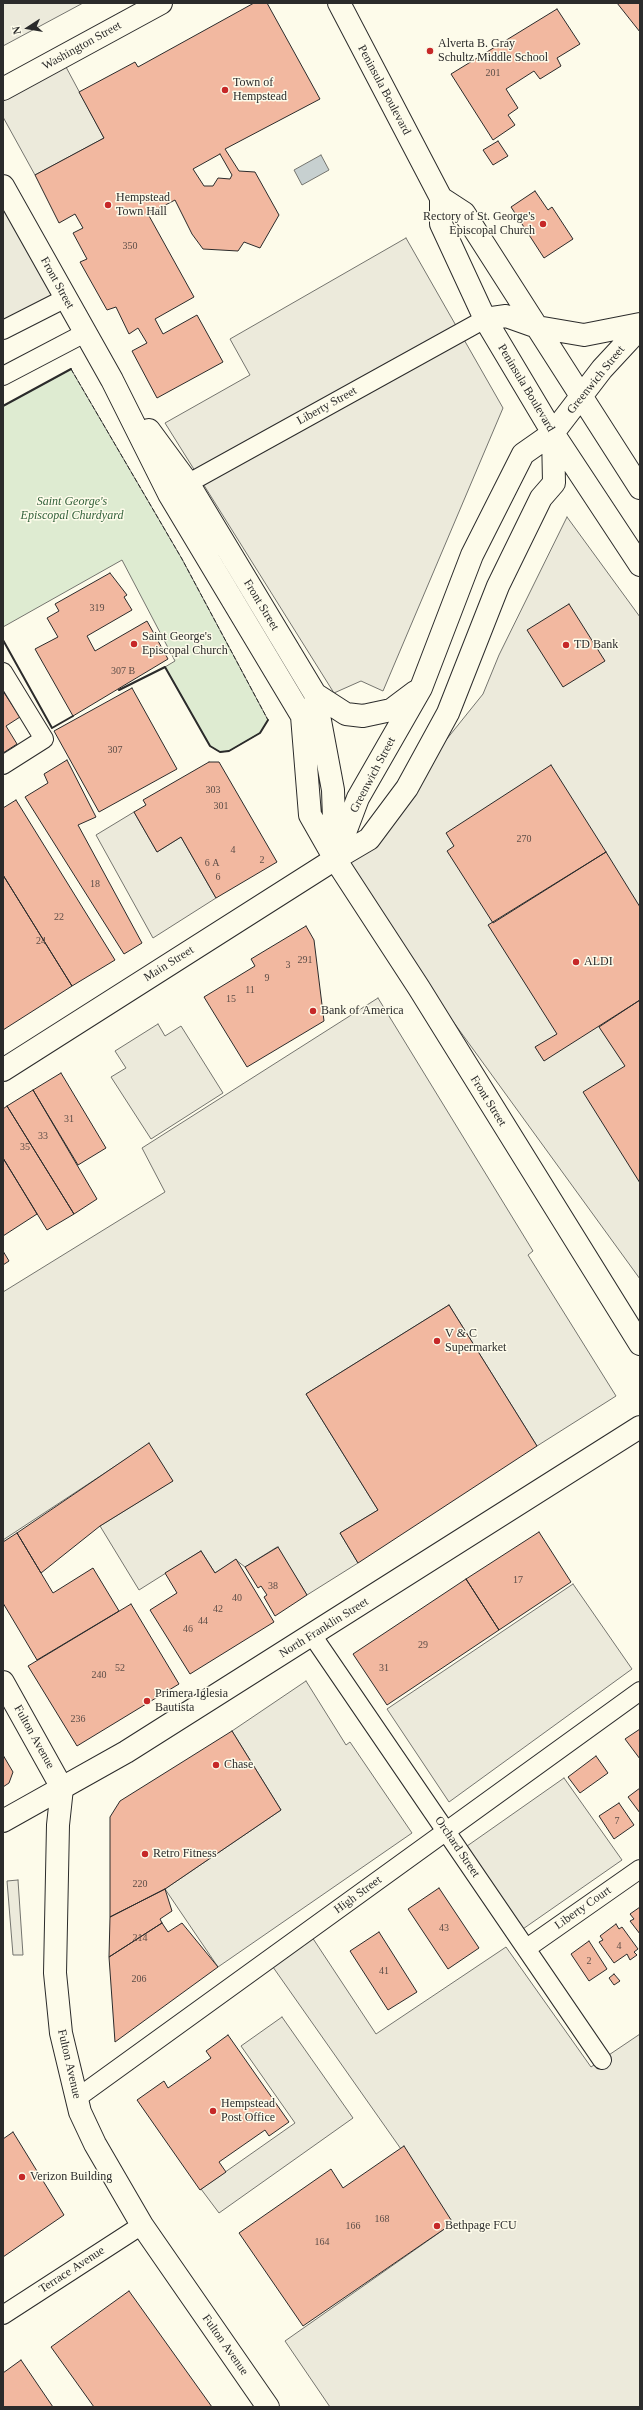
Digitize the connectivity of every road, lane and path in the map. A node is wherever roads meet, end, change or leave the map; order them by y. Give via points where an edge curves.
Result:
1 (161, 3) edge
2 (339, 3) edge
3 (3, 89) edge
4 (3, 186) edge
5 (441, 198) junction
6 (66, 298) junction
7 (485, 319) junction
8 (640, 324) edge
9 (537, 327) junction
10 (640, 328) edge
11 (3, 330) edge
12 (85, 333) junction
13 (3, 376) edge
14 (112, 380) junction
15 (581, 396) junction
16 (554, 433) junction
17 (188, 483) junction
18 (640, 488) edge
19 (169, 494) junction
20 (640, 565) edge
21 (3, 672) edge
22 (421, 688) junction
23 (315, 694) junction
24 (3, 765) edge
25 (335, 859) junction
26 (3, 1070) edge
27 (640, 1344) edge
28 (640, 1427) edge
29 (312, 1635) junction
30 (3, 1682) edge
31 (640, 1691) edge
32 (62, 1788) junction
33 (3, 1821) edge
34 (446, 1831) junction
35 (640, 1869) edge
36 (527, 1948) junction
37 (602, 2060) dead end
38 (77, 2098) junction
39 (142, 2225) junction
40 (3, 2315) edge
41 (268, 2407) edge

1 - 3 main road, Washington Street
2 - 5 main road, Peninsula Boulevard
4 - 6 main road, Front Street
5 - 7 main road, Peninsula Boulevard via 441,224
5 - 9 main road, Peninsula Boulevard via 464,213
6 - 11 street
6 - 12 main road, Front Street
7 - 9 main road via 506,316
7 - 16 main road, Peninsula Boulevard
7 - 17 street, Liberty Street
8 - 9 main road via 584,336
9 - 15 main road, Peninsula Boulevard
10 - 15 main road, Greenwich Street
12 - 13 street
12 - 14 main road, Front Street
14 - 17 main road, Front Street
14 - 19 main road, Front Street
15 - 16 main road, Greenwich Street
15 - 18 main road, Peninsula Boulevard
16 - 20 main road, Peninsula Boulevard
16 - 22 main road, Greenwich Street via 523,454 472,555
16 - 25 main road via 554,483 541,498 498,586 448,713 407,788 369,839
17 - 19 street, Liberty Street
17 - 23 main road, Front Street
19 - 25 main road, Front Street via 302,716 310,815
21 - 24 street via 44,739
22 - 23 main road via 391,710 363,716 346,714
22 - 25 main road, Greenwich Street via 358,798
23 - 25 main road, Front Street via 333,790
25 - 26 main road, Main Street
25 - 27 main road, Front Street via 419,988
28 - 29 main road, North Franklin Street
29 - 32 main road, North Franklin Street via 126,1752
29 - 34 street, Orchard Street
30 - 32 main road, Fulton Avenue
31 - 34 street, High Street
32 - 33 main road, North Franklin Street
32 - 38 main road, Fulton Avenue via 58,1825 55,1973 61,2033
34 - 36 street, Orchard Street
34 - 38 street, High Street
35 - 36 street, Liberty Court
36 - 37 street, Orchard Street
38 - 39 main road, Fulton Avenue via 80,2112 95,2144
39 - 40 street, Terrace Avenue
39 - 41 main road, Fulton Avenue

